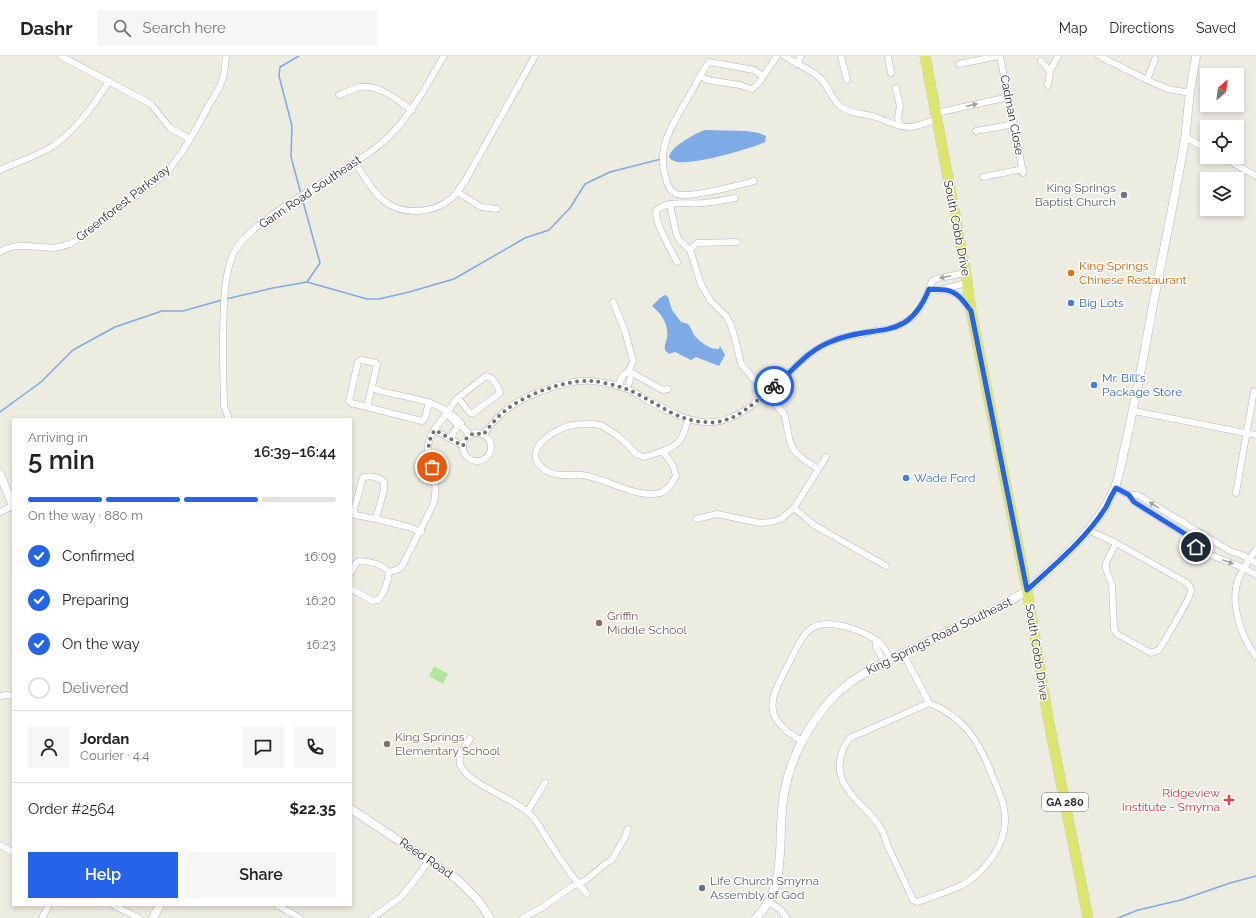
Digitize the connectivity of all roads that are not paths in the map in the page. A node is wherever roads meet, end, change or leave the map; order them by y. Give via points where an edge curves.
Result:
1 (61, 56) edge
2 (226, 56) edge
3 (444, 56) edge
4 (535, 56) edge
5 (777, 56) edge
6 (784, 56) edge
7 (801, 56) edge
8 (841, 56) edge
9 (888, 56) edge
10 (925, 56) edge
11 (1000, 56) edge
12 (1058, 56) edge
13 (1100, 56) edge
14 (1196, 56) edge
15 (1155, 59) dead end
16 (1041, 61) dead end
17 (797, 64) junction
18 (959, 64) dead end
19 (1050, 70) junction
20 (891, 73) dead end
21 (701, 76) junction
22 (762, 76) junction
23 (847, 80) dead end
24 (1147, 80) junction
25 (110, 81) junction
26 (1048, 85) dead end
27 (896, 88) dead end
28 (1190, 93) junction
29 (339, 95) dead end
30 (1009, 96) junction
31 (412, 110) junction
32 (936, 116) junction
33 (1014, 124) junction
34 (899, 125) junction
35 (976, 131) dead end
36 (1185, 137) junction
37 (190, 139) junction
38 (1200, 145) edge
39 (355, 163) junction
40 (1235, 164) edge
41 (0, 170) edge
42 (983, 176) dead end
43 (1256, 176) edge
44 (754, 181) dead end
45 (457, 192) junction
46 (735, 198) dead end
47 (670, 204) junction
48 (497, 209) dead end
49 (737, 242) dead end
50 (690, 250) junction
51 (0, 252) edge
52 (677, 262) dead end
53 (966, 278) junction
54 (929, 289) junction
55 (937, 290) junction
56 (613, 302) dead end
57 (971, 311) junction
58 (629, 371) junction
59 (618, 386) junction
60 (372, 388) junction
61 (627, 389) junction
62 (668, 389) dead end
63 (1254, 391) dead end
64 (766, 393) junction
65 (458, 398) junction
66 (429, 402) junction
67 (367, 407) junction
68 (448, 411) junction
69 (1134, 411) junction
70 (229, 418) edge
71 (688, 419) junction
72 (461, 425) junction
73 (435, 430) junction
74 (1246, 434) junction
75 (470, 435) junction
76 (483, 435) junction
77 (1256, 435) edge
78 (452, 439) junction
79 (463, 446) junction
80 (663, 451) junction
81 (826, 457) dead end
82 (818, 469) junction
83 (0, 474) edge
84 (1116, 488) junction
85 (1236, 493) dead end
86 (1129, 495) junction
87 (12, 504) edge
88 (12, 506) edge
89 (794, 508) junction
90 (0, 512) edge
91 (1171, 515) junction
92 (376, 519) junction
93 (696, 519) dead end
94 (1167, 522) junction
95 (1088, 530) junction
96 (421, 532) junction
97 (1116, 543) junction
98 (1256, 550) edge
99 (1249, 559) junction
100 (1256, 563) edge
101 (886, 566) dead end
102 (1244, 568) junction
103 (352, 570) edge
104 (389, 572) junction
105 (1256, 575) edge
106 (352, 590) edge
107 (1027, 590) junction
108 (903, 654) junction
109 (1256, 656) edge
110 (887, 661) junction
111 (0, 696) edge
112 (12, 696) edge
113 (929, 702) junction
114 (470, 739) dead end
115 (802, 741) junction
116 (545, 782) dead end
117 (352, 810) edge
118 (527, 812) junction
119 (628, 828) dead end
120 (0, 845) edge
121 (12, 851) edge
122 (429, 860) junction
123 (578, 884) junction
124 (588, 894) dead end
125 (770, 902) junction
126 (48, 906) edge
127 (115, 906) edge
128 (159, 906) edge
129 (279, 906) edge
130 (42, 918) edge
131 (139, 918) edge
132 (153, 918) edge
133 (300, 918) edge
134 (372, 918) edge
135 (490, 918) edge
136 (523, 918) edge
137 (756, 918) edge
138 (787, 918) edge
139 (1088, 918) edge

1 - 25 street
2 - 37 street, Greenforest Parkway via 223,79
3 - 31 street, Gann Road Southeast
4 - 45 street
5 - 22 street
6 - 17 street
7 - 17 street
8 - 23 street
9 - 20 street
10 - 32 main road, South Cobb Drive / GA 280
11 - 18 street
11 - 30 street, Cadman Close
12 - 19 street
13 - 24 street
14 - 28 street, King Springs Road Southeast
15 - 24 street
16 - 19 street
17 - 34 street via 818,76 833,98 845,109
19 - 26 street
21 - 22 street via 707,80 750,89
21 - 22 street via 709,62 754,70
21 - 44 street via 666,137 663,147 664,173 669,186 675,194 692,194
24 - 28 street via 1168,89
25 - 37 street via 151,104 170,128
25 - 41 street via 96,101 54,145
27 - 34 street via 900,106
28 - 36 street, King Springs Road Southeast
29 - 31 street via 359,88 375,88
32 -> 30 street
30 - 33 street, Cadman Close
31 - 39 street, Gann Road Southeast via 391,134
32 - 34 street via 911,127
32 - 53 main road, South Cobb Drive / GA 280
33 - 35 street
33 - 42 street, Cadman Close via 1023,171
36 - 38 street
36 - 69 street, King Springs Road Southeast
37 - 51 street, Greenforest Parkway via 164,174 75,241 58,247 17,246
39 - 45 street via 378,195 402,209 428,210 445,202
39 - 70 street, Gann Road Southeast via 266,219 234,253 224,293 224,406
40 - 43 street
45 - 48 street via 481,207
46 - 47 street via 703,203
47 - 50 street via 676,233
47 - 52 street via 659,208 656,215
49 - 50 street via 697,243
50 - 64 street via 701,284 710,300 730,323 741,364
53 -> 54 street via 939,278 932,281
53 - 55 street
53 - 57 main road, South Cobb Drive / GA 280
54 - 55 street
54 - 64 street via 914,316 905,322 888,329 845,337 823,345
55 - 57 street via 957,294
56 - 58 street via 625,331 633,361
57 - 107 main road, South Cobb Drive / GA 280
58 - 59 street via 623,375
58 - 61 street via 631,377
58 - 62 street via 663,390
59 - 61 street
59 - 76 street via 581,381 540,392 505,410
60 - 66 street
60 - 67 street
60 - 67 street via 378,365 359,360 349,401
61 - 71 street via 671,413
63 - 74 street
64 - 71 street via 734,417 716,423 694,422
64 - 82 street via 784,414 794,451
65 - 65 street via 486,376 492,378 500,392 473,413 469,412
65 - 68 street
66 - 67 street via 422,421
66 - 68 street
68 - 72 street via 450,417
68 - 73 street
69 - 74 street
69 - 84 street, King Springs Road Southeast
71 - 80 street via 683,436 673,447
72 - 75 street
72 - 78 street via 456,428
73 - 78 street
73 - 96 street via 428,449 436,496
74 - 77 street
74 - 85 street
75 - 76 street
75 - 79 street via 465,439
76 - 79 street via 488,438 491,448 485,458 479,461 468,457
78 - 79 street
80 - 80 street via 645,456 636,454 628,444 601,425 573,425 557,431 541,442 536,459 540,466 551,473 583,475 649,494 661,493 670,486 676,476
81 - 82 street
82 - 89 street
83 - 87 street
84 - 86 street
84 - 95 street, King Springs Road Southeast
91 -> 86 street via 1138,495
86 - 94 street via 1134,502
88 - 90 street
89 - 93 street via 781,519 765,523 717,514
89 - 101 street via 814,525
91 - 94 street
91 - 99 street via 1230,551
92 - 92 street via 353,514 363,477 374,477 384,482
92 - 96 street
94 -> 102 street via 1190,537 1202,552
95 - 97 street
95 - 107 street, King Springs Road Southeast
96 - 104 street via 402,566
97 - 97 street via 1106,564 1112,585 1114,630 1116,634 1151,653 1155,652 1159,650 1182,610 1191,592 1190,587
98 - 99 street
99 - 100 street
99 - 102 street
102 - 105 street
102 - 109 street via 1238,580 1235,602 1246,641
103 - 104 street via 356,563 364,561 386,568
104 - 106 street via 378,600 373,601
107 - 108 street, King Springs Road Southeast via 1010,602
107 - 139 main road, South Cobb Drive / GA 280 via 1048,718
108 - 110 street, King Springs Road Southeast
108 - 113 street
110 - 115 street, King Springs Road Southeast via 855,679 836,694
110 - 115 street via 881,644 863,632 832,624 810,629 804,635 776,687 772,702 773,713 778,723
111 - 112 street
113 - 113 street via 953,715 971,732 978,743 1002,801 1005,826 999,847 978,874 963,884 916,902 902,878 881,828 845,786 840,764 842,752 850,738
114 - 118 street via 460,756 460,765 464,771
115 - 125 street, King Springs Road Southeast via 792,762 784,790 779,870
116 - 118 street
117 - 122 street, Reed Road
118 - 123 street via 538,824
119 - 123 street via 612,860
120 - 121 street
122 - 134 street via 401,897
122 - 135 street, Reed Road via 468,889
123 - 124 street
123 - 136 street
125 - 137 street, King Springs Road Southeast
125 - 138 street
126 - 130 street
127 - 131 street
128 - 132 street
129 - 133 street

